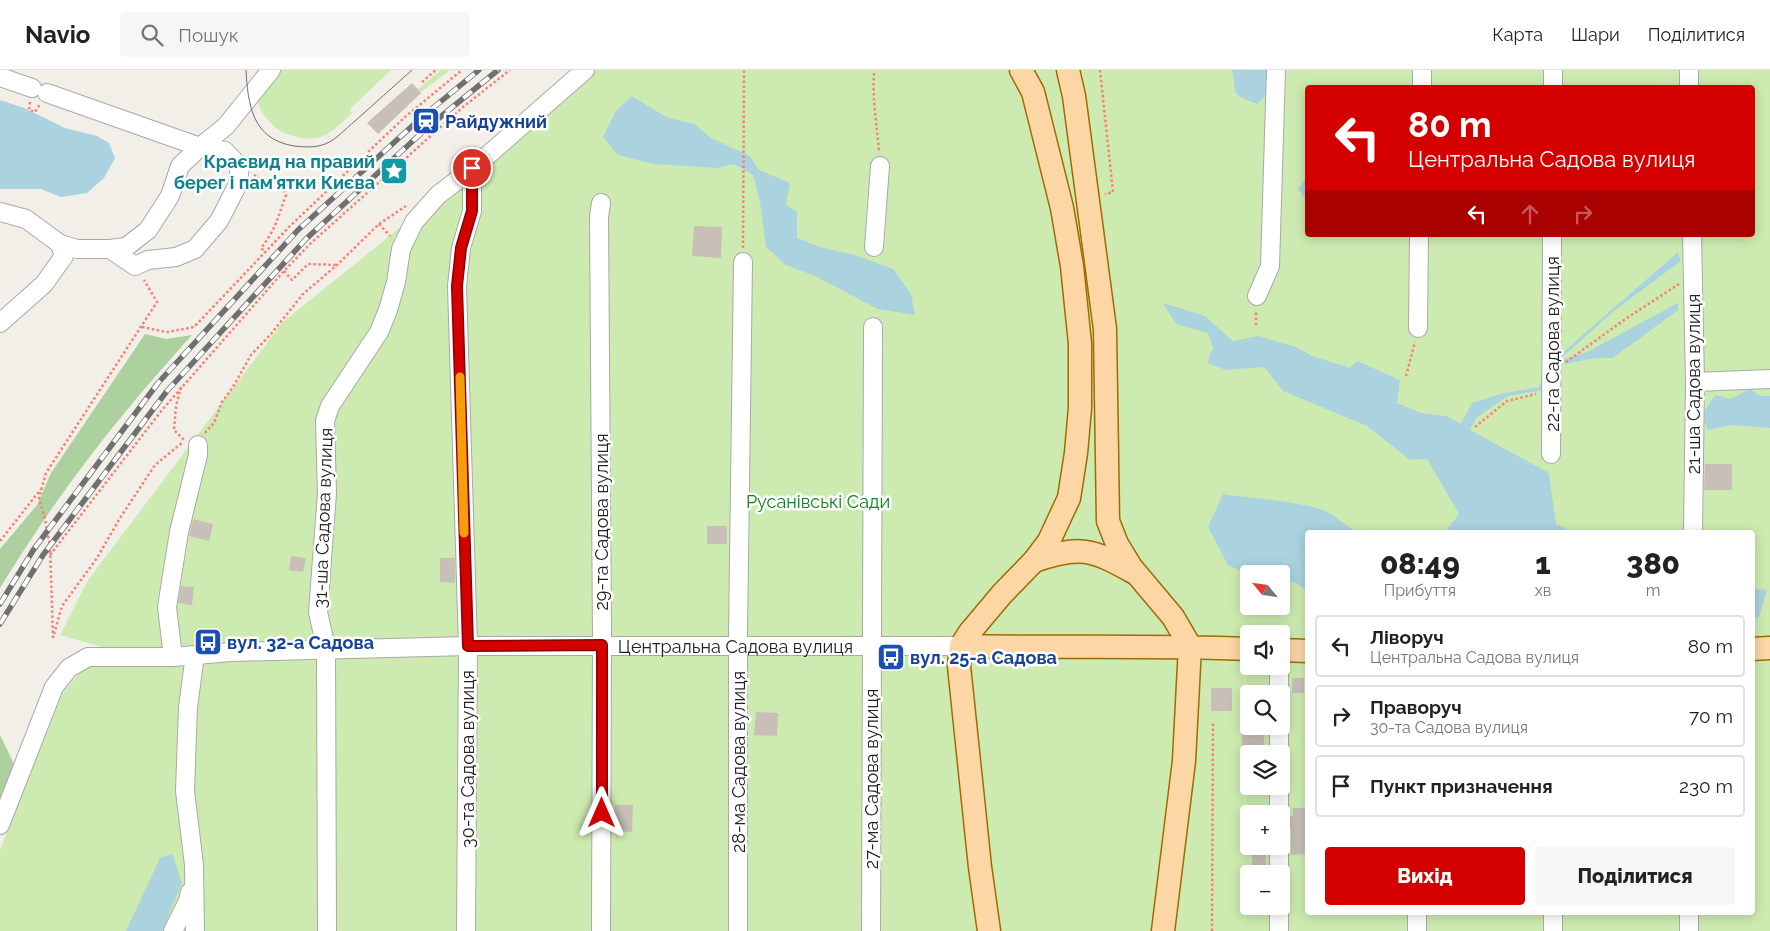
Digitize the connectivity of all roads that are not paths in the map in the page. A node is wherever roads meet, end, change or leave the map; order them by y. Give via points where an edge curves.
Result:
1 (271, 70) edge
2 (585, 70) edge
3 (1021, 70) edge
4 (1068, 70) edge
5 (1276, 70) edge
6 (1422, 70) edge
7 (1553, 70) edge
8 (1689, 70) edge
9 (0, 77) edge
10 (1422, 85) edge
11 (1552, 85) edge
12 (1689, 85) edge
13 (200, 147) junction
14 (880, 166) road end
15 (472, 168) junction
16 (601, 203) dead end
17 (0, 212) edge
18 (1419, 237) edge
19 (1552, 237) edge
20 (1692, 237) edge
21 (60, 244) junction
22 (874, 247) dead end
23 (110, 249) junction
24 (743, 262) road end
25 (1257, 296) dead end
26 (0, 323) edge
27 (873, 327) dead end
28 (1418, 328) road end
29 (1770, 379) edge
30 (1695, 382) junction
31 (198, 445) road end
32 (1552, 454) dead end
33 (1693, 530) edge
34 (1034, 561) junction
35 (1138, 575) junction
36 (602, 645) junction
37 (468, 646) junction
38 (738, 646) junction
39 (871, 646) junction
40 (961, 646) junction
41 (1190, 646) junction
42 (326, 648) junction
43 (1755, 648) edge
44 (1770, 648) edge
45 (1240, 649) edge
46 (1290, 650) edge
47 (1305, 650) edge
48 (195, 655) junction
49 (173, 657) junction
50 (0, 825) edge
51 (194, 865) junction
52 (1279, 915) edge
53 (1417, 915) edge
54 (1553, 915) edge
55 (1689, 915) edge
56 (173, 931) edge
57 (195, 931) edge
58 (327, 931) edge
59 (466, 931) edge
60 (601, 931) edge
61 (738, 931) edge
62 (871, 931) edge
63 (989, 931) edge
64 (1163, 931) edge
65 (1279, 931) edge
66 (1417, 931) edge
67 (1553, 931) edge
68 (1689, 931) edge

1 - 13 street via 226,126
2 - 15 street, 31-ша Садова вулиця
3 - 34 main road via 1033,92 1062,208 1080,344 1080,408 1069,498 1048,541
4 - 35 main road via 1104,328 1108,521 1117,544
5 - 25 street via 1270,266
6 - 10 street
7 - 11 street
8 - 12 street
9 - 13 street
13 - 23 street via 180,166 170,196 148,230 126,247
13 - 23 street via 225,151 240,167 237,186 219,221 195,249 176,257 148,260 135,266
14 - 22 street
15 - 37 street, 30-та Садова вулиця via 472,211 461,248 457,286
15 - 42 street, 31-ша Садова вулиця via 438,195 414,222 401,249 396,282 385,318 330,406 325,421 327,493 318,612
16 - 36 street, 29-та Садова вулиця
17 - 21 street via 26,218
18 - 28 street
19 - 32 street, 22-га Садова вулиця
20 - 30 street, 21-ша Садова вулиця
21 - 23 street
21 - 26 street via 64,256 44,284
24 - 38 street, 28-ма Садова вулиця
27 - 39 street, 27-ма Садова вулиця
29 - 30 street
30 - 33 street, 21-ша Садова вулиця
31 - 49 street via 167,607
34 - 35 main road via 1057,553 1084,550 1109,558
34 - 40 main road via 1002,594
35 - 41 main road via 1173,617
36 - 37 street, Центральна Садова вулиця
36 - 38 street, Центральна Садова вулиця
36 - 60 street, 29-та Садова вулиця
37 - 42 street, Центральна Садова вулиця
37 - 59 street, 30-та Садова вулиця
38 - 39 street, Центральна Садова вулиця
38 - 61 street, 28-ма Садова вулиця
39 - 40 street, Центральна Садова вулиця
39 - 62 street, 27-ма Садова вулиця
40 - 41 main road, Центральна Садова вулиця
40 - 63 main road via 959,666
41 - 45 main road, Центральна Садова вулиця
41 - 64 main road via 1184,761
42 - 48 street, Центральна Садова вулиця
42 - 58 street, 31-ша Садова вулиця
43 - 44 main road
46 - 47 main road
48 - 49 street, Центральна Садова вулиця
48 - 51 street via 188,707 185,791
49 - 50 street, Центральна Садова вулиця via 88,657 70,668 54,687
51 - 56 street via 188,901
51 - 57 street
52 - 65 street
53 - 66 street
54 - 67 street
55 - 68 street

